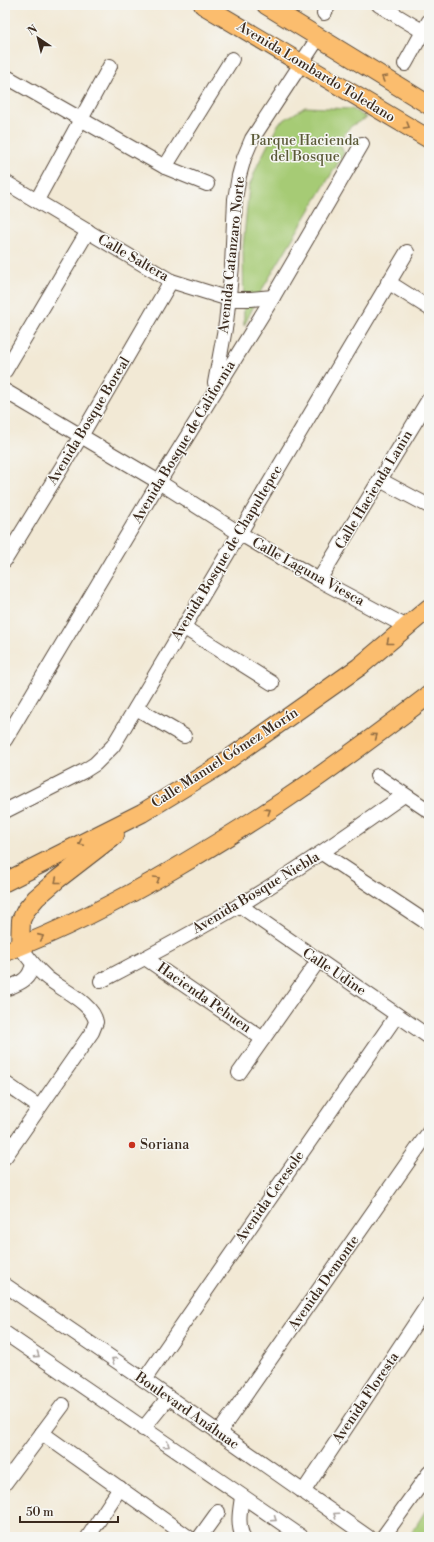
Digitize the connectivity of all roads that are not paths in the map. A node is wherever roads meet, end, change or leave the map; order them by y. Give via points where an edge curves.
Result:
1 (266, 5) edge
2 (379, 5) edge
3 (210, 7) edge
4 (427, 29) edge
5 (318, 38) junction
6 (232, 59) dead end
7 (301, 64) junction
8 (405, 64) dead end
9 (110, 66) dead end
10 (5, 76) edge
11 (429, 105) edge
12 (82, 120) junction
13 (429, 139) edge
14 (362, 144) dead end
15 (165, 167) junction
16 (5, 182) edge
17 (207, 184) dead end
18 (38, 200) junction
19 (88, 232) junction
20 (407, 252) dead end
21 (171, 280) junction
22 (388, 282) junction
23 (273, 297) junction
24 (229, 299) junction
25 (429, 308) edge
26 (5, 371) edge
27 (5, 391) edge
28 (211, 397) junction
29 (429, 400) edge
30 (81, 436) junction
31 (380, 480) junction
32 (159, 482) junction
33 (429, 506) edge
34 (239, 533) junction
35 (5, 560) edge
36 (320, 580) junction
37 (429, 608) edge
38 (183, 627) junction
39 (407, 628) junction
40 (272, 683) dead end
41 (429, 695) edge
42 (136, 708) junction
43 (184, 736) dead end
44 (5, 738) edge
45 (377, 776) dead end
46 (404, 795) junction
47 (5, 811) edge
48 (429, 811) edge
49 (142, 813) junction
50 (322, 853) junction
51 (5, 882) edge
52 (239, 905) junction
53 (429, 924) edge
54 (13, 949) edge
55 (145, 958) junction
56 (318, 961) junction
57 (33, 964) junction
58 (100, 981) dead end
59 (5, 989) edge
60 (397, 1015) junction
61 (429, 1037) edge
62 (262, 1039) junction
63 (239, 1073) dead end
64 (5, 1083) edge
65 (39, 1107) junction
66 (429, 1132) edge
67 (5, 1157) edge
68 (5, 1285) edge
69 (429, 1303) edge
70 (5, 1333) edge
71 (144, 1380) junction
72 (168, 1398) junction
73 (62, 1405) dead end
74 (143, 1429) junction
75 (42, 1433) junction
76 (218, 1434) junction
77 (429, 1473) edge
78 (5, 1483) edge
79 (120, 1488) junction
80 (303, 1492) junction
81 (242, 1497) junction
82 (218, 1512) dead end
83 (88, 1537) edge
84 (188, 1537) edge
85 (200, 1537) edge
86 (243, 1537) edge
87 (302, 1537) edge
88 (368, 1537) edge
89 (383, 1537) edge

1 - 5 main road
2 - 4 street
3 - 7 main road, Avenida Lombardo Toledano
4 - 8 street
5 - 7 street, Avenida Catanzaro Norte
11 -> 5 main road
6 - 15 street
7 -> 13 main road, Avenida Lombardo Toledano
7 - 24 street, Avenida Catanzaro Norte via 252,139 238,176
9 - 12 street
10 - 12 street
12 - 15 street
12 - 18 street
14 - 23 street, Avenida Bosque de California
15 - 17 street
16 - 18 street, Calle Saltera
18 - 19 street, Calle Saltera
19 - 21 street, Calle Saltera
19 - 26 street
20 - 22 street, Avenida Bosque de Chapultepec
21 - 24 street, Calle Saltera
21 - 30 street, Avenida Bosque Boreal
22 - 25 street
22 - 34 street, Avenida Bosque de Chapultepec
23 - 24 street, Calle Saltera
23 - 28 street, Avenida Bosque de California
24 - 28 street, Avenida Catanzaro Norte via 223,344
27 - 30 street, Calle Laguna Viesca
28 - 32 street, Avenida Bosque de California
29 - 31 street, Calle Hacienda Lanin
30 - 32 street, Calle Laguna Viesca
30 - 35 street, Avenida Bosque Boreal
31 - 33 street
31 - 36 street, Calle Hacienda Lanin
32 - 34 street, Calle Laguna Viesca
32 - 44 street, Avenida Bosque de California
34 - 36 street, Calle Laguna Viesca
34 - 38 street, Avenida Bosque de Chapultepec
36 - 39 street, Calle Laguna Viesca
37 - 39 main road, Calle Manuel Gómez Morín
38 - 40 street
38 - 42 street, Avenida Bosque de Chapultepec
39 -> 49 main road, Calle Manuel Gómez Morín via 353,671 268,732 219,766
54 -> 41 main road via 68,925 145,886 241,829 356,750
42 - 43 street
42 - 47 street, Avenida Bosque de Chapultepec via 113,746 95,764
45 - 46 street
46 - 48 street
46 - 50 street, Avenida Bosque Niebla
49 -> 51 main road, Calle Manuel Gómez Morín
49 -> 54 main road via 36,898 26,910
50 - 52 street, Avenida Bosque Niebla
50 - 53 street
52 - 55 street, Avenida Bosque Niebla
52 - 56 street, Calle Udine
54 - 57 street
55 - 58 street, Avenida Bosque Niebla
55 - 62 street, Hacienda Pehuen
56 - 60 street, Calle Udine
56 - 62 street
57 - 59 street via 26,980
57 - 65 street via 54,984 92,1011 96,1022 92,1032
60 - 61 street, Calle Udine
60 - 71 street, Avenida Ceresole
62 - 63 street
64 - 65 street
65 - 67 street
66 - 76 street, Avenida Demonte
71 -> 68 street, Boulevard Anáhuac
69 - 80 street, Avenida Floresta
70 -> 74 street
71 - 72 street, Boulevard Anáhuac
72 - 74 street
72 - 76 street, Boulevard Anáhuac
73 - 75 street
74 -> 81 street
75 - 78 street
75 - 79 street
76 - 80 street, Boulevard Anáhuac
77 - 89 street
79 - 83 street
79 - 84 street
88 -> 80 street, Boulevard Anáhuac
81 - 86 street via 239,1522
81 -> 87 street
82 - 85 street

